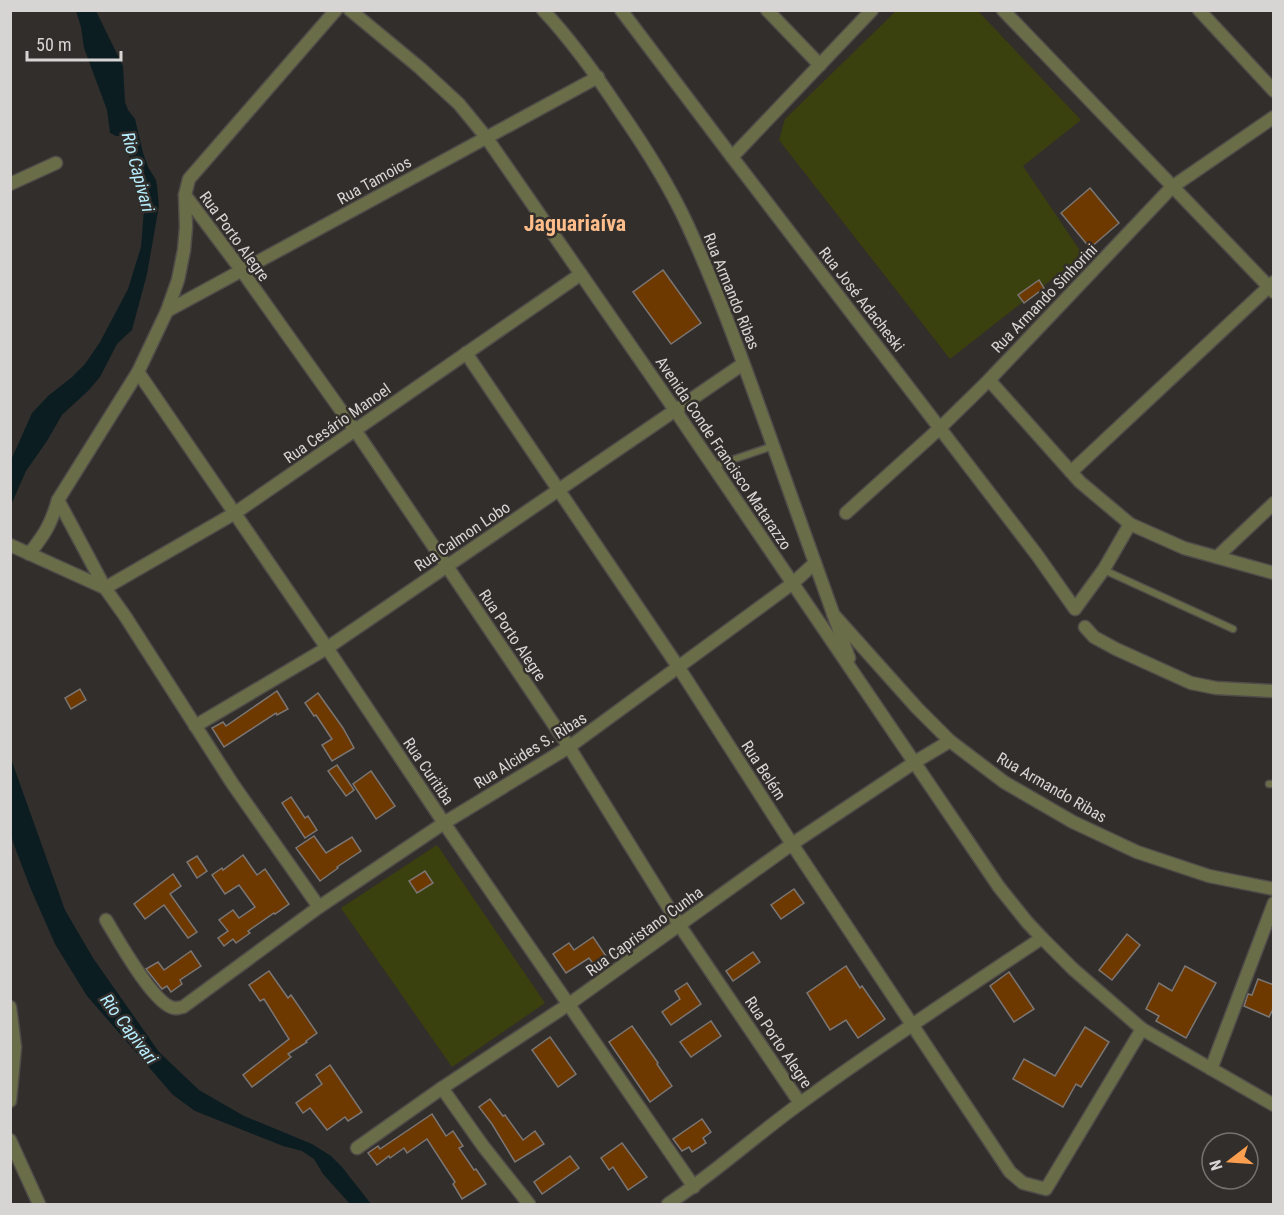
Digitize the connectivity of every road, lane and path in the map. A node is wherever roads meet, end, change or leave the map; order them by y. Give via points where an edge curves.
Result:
1 (336, 10) edge
2 (350, 10) edge
3 (543, 10) edge
4 (621, 10) edge
5 (767, 10) edge
6 (872, 10) edge
7 (1003, 10) edge
8 (1199, 10) edge
9 (820, 65) junction
10 (597, 77) junction
11 (1274, 90) edge
12 (1274, 117) edge
13 (486, 137) junction
14 (732, 157) junction
15 (56, 163) dead end
16 (10, 184) edge
17 (1172, 187) junction
18 (185, 195) junction
19 (242, 272) junction
20 (581, 274) junction
21 (1272, 287) edge
22 (167, 311) junction
23 (466, 353) junction
24 (743, 363) junction
25 (138, 372) junction
26 (989, 380) junction
27 (675, 410) junction
28 (940, 428) junction
29 (355, 430) junction
30 (773, 446) junction
31 (713, 466) junction
32 (1071, 472) junction
33 (558, 489) junction
34 (58, 500) junction
35 (1274, 502) edge
36 (235, 513) junction
37 (846, 513) dead end
38 (1130, 524) junction
39 (10, 545) edge
40 (29, 554) junction
41 (1216, 557) junction
42 (815, 563) junction
43 (447, 566) junction
44 (1104, 569) junction
45 (1274, 573) edge
46 (793, 583) junction
47 (105, 588) junction
48 (833, 614) junction
49 (1085, 627) dead end
50 (1233, 629) dead end
51 (327, 648) junction
52 (679, 668) junction
53 (855, 674) junction
54 (1274, 691) edge
55 (195, 726) junction
56 (950, 741) junction
57 (569, 747) junction
58 (915, 762) junction
59 (444, 823) junction
60 (792, 844) junction
61 (1274, 889) edge
62 (1274, 903) edge
63 (319, 907) junction
64 (106, 920) dead end
65 (680, 926) junction
66 (1042, 938) junction
67 (569, 1004) junction
68 (10, 1007) edge
69 (912, 1024) junction
70 (1142, 1029) junction
71 (1211, 1069) junction
72 (441, 1088) junction
73 (10, 1101) edge
74 (800, 1103) junction
75 (1274, 1105) edge
76 (10, 1140) edge
77 (357, 1148) dead end
78 (694, 1187) junction
79 (39, 1204) edge
80 (529, 1204) edge
81 (668, 1204) edge

1 - 18 street via 189,179
2 - 13 street, Avenida Conde Francisco Matarazzo via 459,104
3 - 10 street, Rua Armando Ribas
4 - 14 street, Rua José Adacheski
5 - 9 street
6 - 9 street
7 - 17 street
8 - 11 street
9 - 14 street
10 - 13 street, Rua Tamoios
10 - 24 street, Rua Armando Ribas via 687,223
12 - 17 street, Rua Armando Sinhorini
13 - 19 street, Rua Tamoios
13 - 20 street, Avenida Conde Francisco Matarazzo
14 - 28 street, Rua José Adacheski
15 - 16 street
17 - 21 street
17 - 26 street, Rua Armando Sinhorini
18 - 19 street, Rua Porto Alegre
18 - 22 street via 184,250
19 - 22 street, Rua Tamoios
19 - 29 street, Rua Porto Alegre
20 - 23 street, Rua Cesário Manoel
20 - 27 street, Avenida Conde Francisco Matarazzo
21 - 32 street
22 - 25 street
23 - 29 street, Rua Cesário Manoel
23 - 33 street, Rua Belém
24 - 27 street, Rua Calmon Lobo
24 - 30 street, Rua Armando Ribas
25 - 34 street
25 - 36 street, Rua Curitiba
26 - 28 street, Rua Armando Sinhorini
26 - 32 street
27 - 31 street, Avenida Conde Francisco Matarazzo
27 - 33 street, Rua Calmon Lobo
28 - 37 street, Rua Armando Sinhorini
28 - 44 street, Rua José Adacheski via 1075,609
29 - 36 street, Rua Cesário Manoel
29 - 43 street, Rua Porto Alegre
30 - 31 lane
30 - 42 street, Rua Armando Ribas
31 - 46 street, Avenida Conde Francisco Matarazzo
32 - 38 street
33 - 43 street, Rua Calmon Lobo
33 - 52 street, Rua Belém
34 - 40 street via 47,530
34 - 47 street
35 - 41 street
36 - 47 street, Rua Cesário Manoel
36 - 51 street, Rua Curitiba
38 - 41 street via 1184,548
38 - 44 street
39 - 40 street
40 - 47 street
41 - 45 street
42 - 46 street, Rua Alcides S. Ribas
42 - 48 street, Rua Armando Ribas
43 - 51 street, Rua Calmon Lobo
43 - 57 street, Rua Porto Alegre
44 - 50 lane
46 - 52 street, Rua Alcides S. Ribas
46 - 53 street, Avenida Conde Francisco Matarazzo
47 - 55 street
48 - 53 street, Rua Armando Ribas
48 - 56 street, Rua Armando Ribas
49 - 54 street via 1116,649 1191,683
51 - 55 street, Rua Calmon Lobo
51 - 59 street, Rua Curitiba
52 - 57 street, Rua Alcides S. Ribas
52 - 60 street, Rua Belém
53 - 58 street, Avenida Conde Francisco Matarazzo
55 - 63 street
56 - 58 street, Rua Capristano Cunha
56 - 61 street, Rua Armando Ribas via 1004,782 1073,822 1137,852 1209,876
57 - 59 street, Rua Alcides S. Ribas
57 - 65 street, Rua Porto Alegre
58 - 60 street, Rua Capristano Cunha
58 - 66 street, Avenida Conde Francisco Matarazzo via 999,886
59 - 63 street, Rua Alcides S. Ribas
59 - 67 street, Rua Curitiba
60 - 65 street, Rua Capristano Cunha
60 - 69 street, Rua Belém
62 - 71 street
63 - 64 street, Rua Alcides S. Ribas via 192,1001 174,1009 163,1003 144,980
65 - 67 street, Rua Capristano Cunha
65 - 74 street, Rua Porto Alegre
66 - 69 street
66 - 70 street, Avenida Conde Francisco Matarazzo
67 - 72 street, Rua Capristano Cunha
67 - 78 street, Rua Curitiba
68 - 73 street via 15,1047
69 - 70 street, Rua Belém via 1010,1172 1023,1184 1046,1189
69 - 74 street
70 - 71 street, Avenida Conde Francisco Matarazzo
71 - 75 street, Avenida Conde Francisco Matarazzo
72 - 77 street, Rua Capristano Cunha
72 - 80 street
74 - 78 street
76 - 79 street
78 - 81 street

